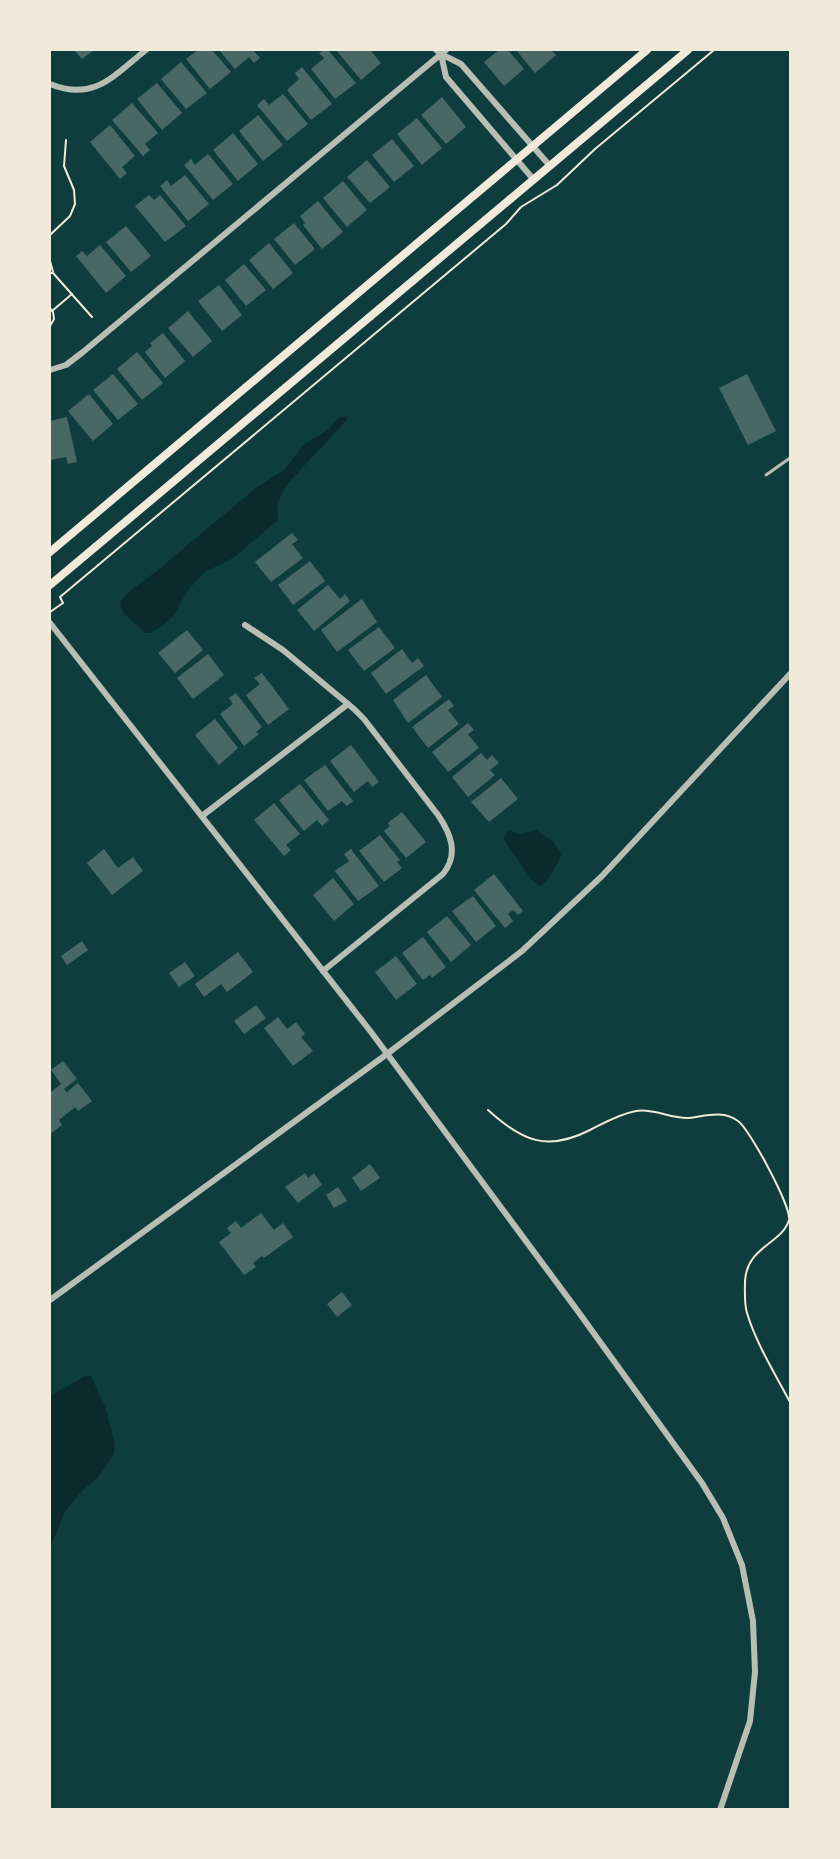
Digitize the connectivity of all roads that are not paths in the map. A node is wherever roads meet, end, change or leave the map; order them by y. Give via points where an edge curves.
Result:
1 (146, 50) edge
2 (647, 50) edge
3 (688, 50) edge
4 (441, 51) edge
5 (50, 84) edge
6 (532, 146) junction
7 (516, 160) junction
8 (550, 166) junction
9 (534, 180) junction
10 (50, 370) edge
11 (790, 458) edge
12 (766, 475) dead end
13 (50, 552) edge
14 (50, 585) edge
15 (50, 623) edge
16 (246, 625) dead end
17 (790, 674) edge
18 (348, 704) junction
19 (202, 816) junction
20 (323, 971) junction
21 (387, 1054) junction
22 (50, 1300) edge
23 (720, 1809) edge

1 - 5 street via 101,85 68,91
2 - 6 main road
3 - 8 main road
4 - 6 street via 461,64
4 - 7 street via 446,77
4 - 10 street via 83,352
6 - 7 main road
6 - 8 street
7 - 9 street
7 - 13 main road
8 - 9 main road
9 - 14 main road
11 - 12 lane
15 - 19 street
16 - 18 street
17 - 21 street via 571,907 522,951
18 - 19 street
18 - 20 street via 364,719 446,826 453,850 448,867 433,884
19 - 20 street
20 - 21 street
21 - 22 street
21 - 23 street via 577,1310 723,1518 742,1565 753,1621 755,1672 750,1721

